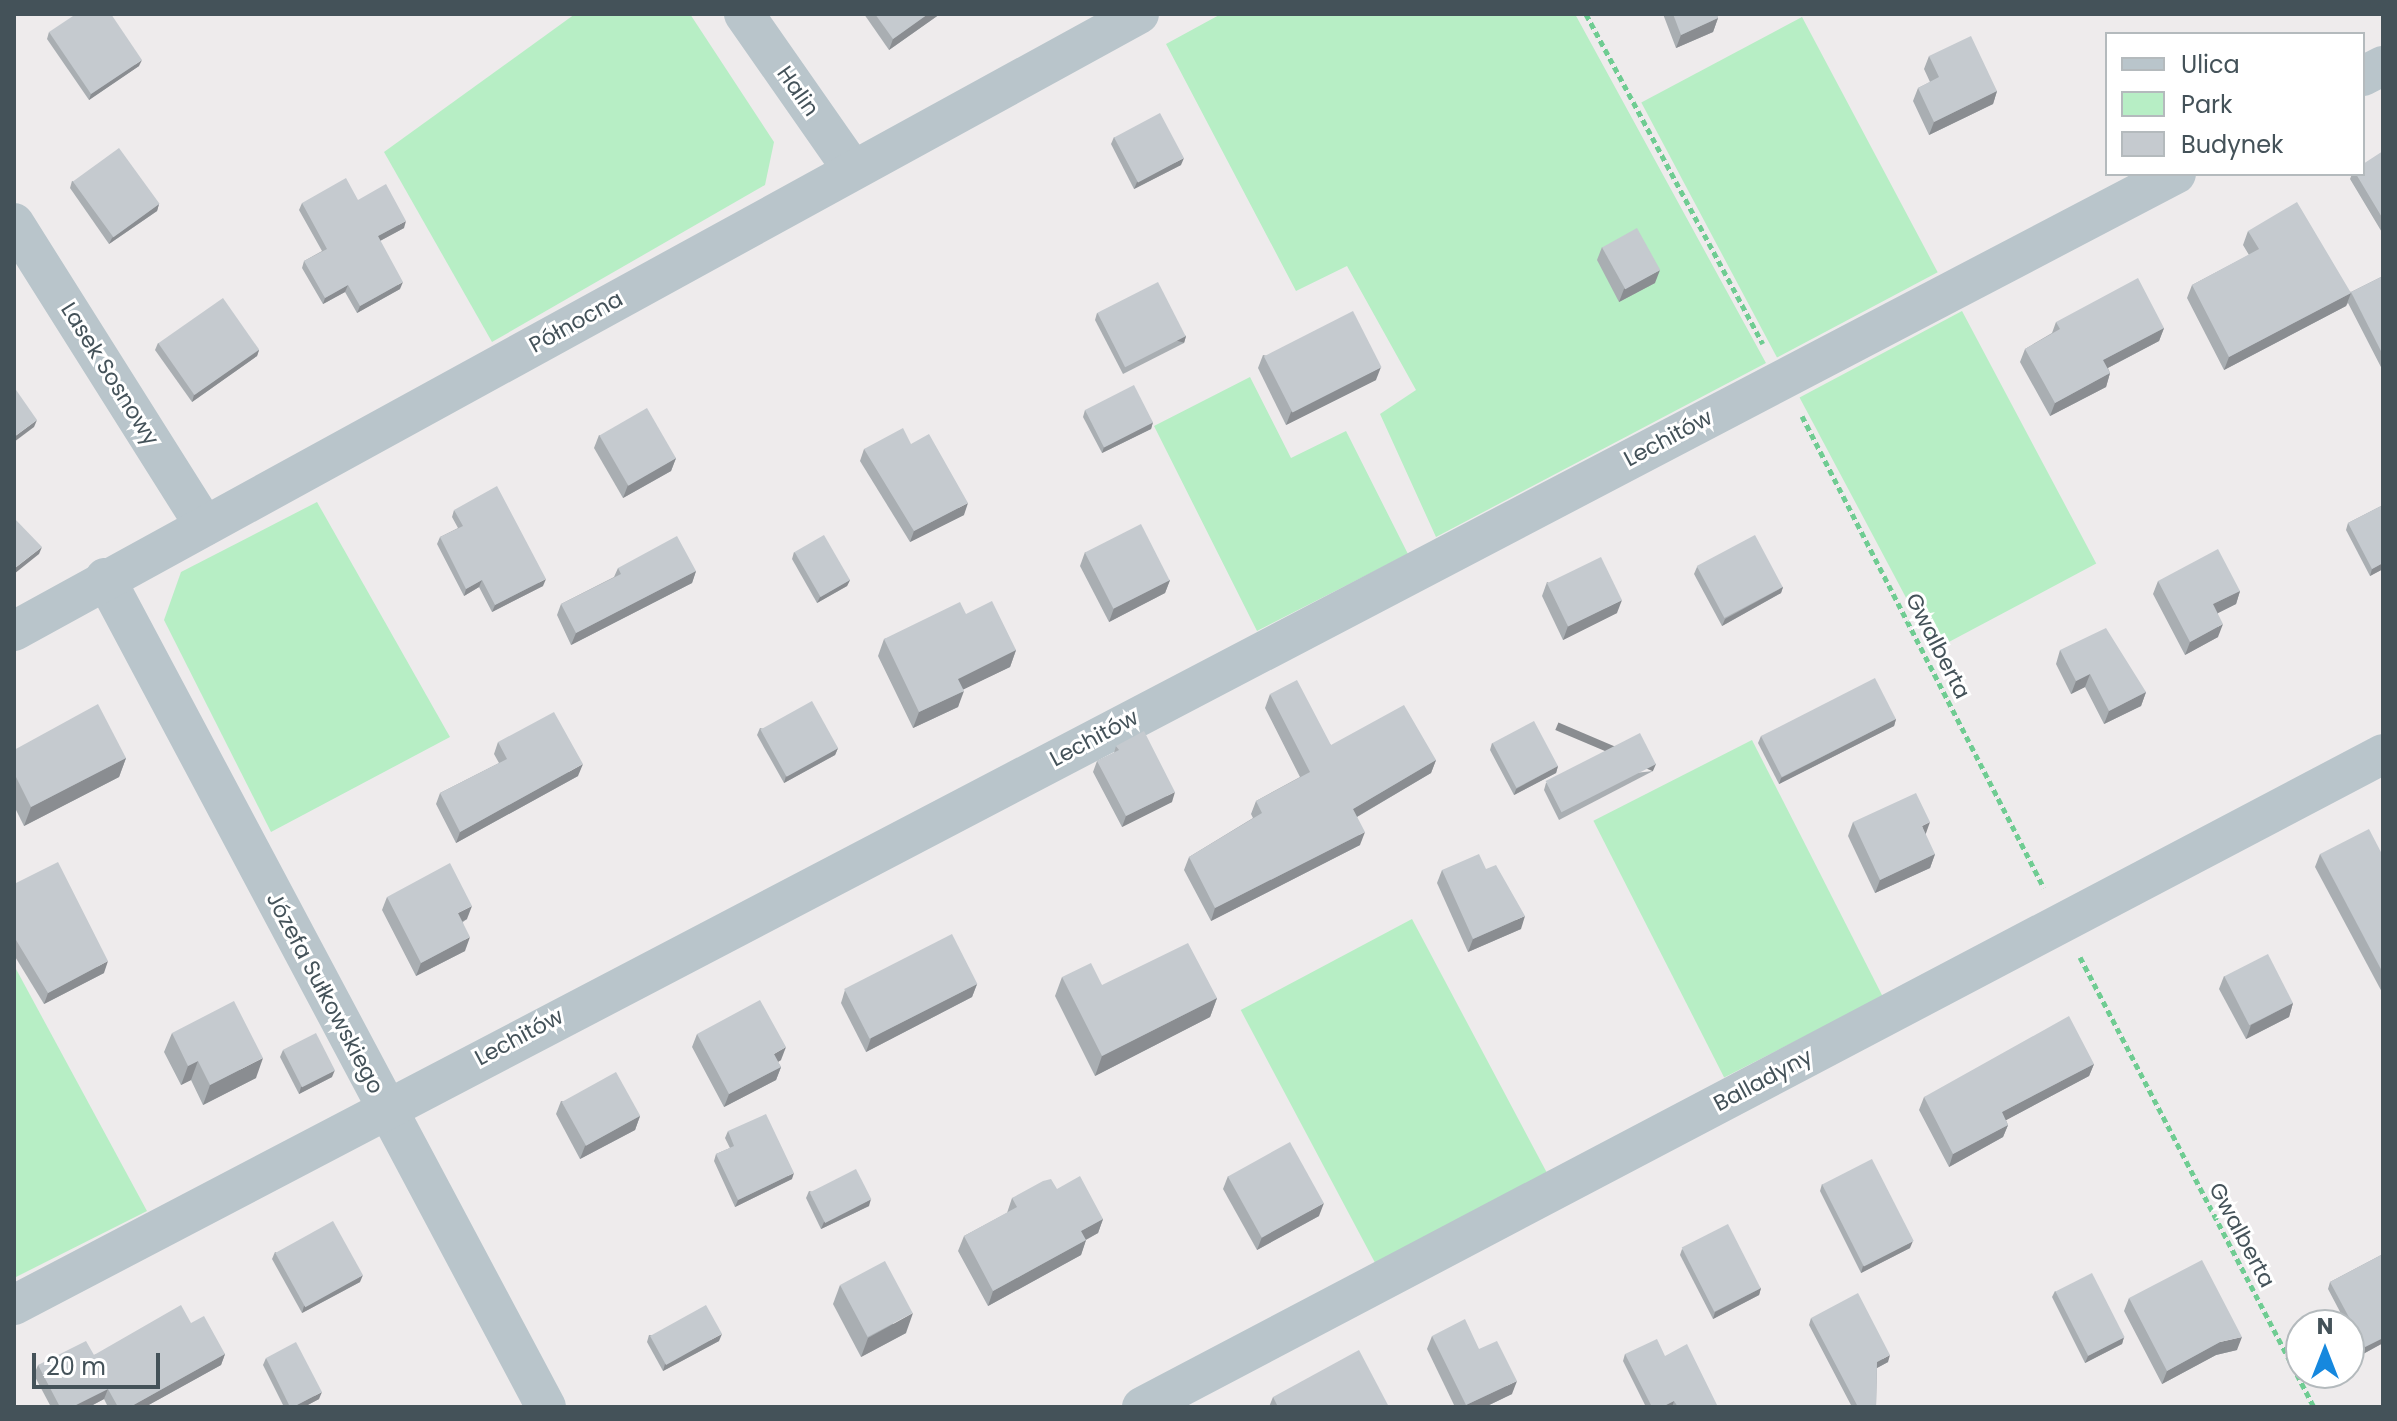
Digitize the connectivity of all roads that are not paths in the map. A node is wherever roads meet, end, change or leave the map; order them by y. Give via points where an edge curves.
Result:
1 (744, 14) edge
2 (1139, 14) edge
3 (2383, 66) edge
4 (2365, 75) edge
5 (852, 169) junction
6 (2172, 176) edge
7 (14, 223) edge
8 (205, 526) junction
9 (105, 578) junction
10 (14, 631) edge
11 (2383, 754) edge
12 (385, 1107) junction
13 (14, 1305) edge
14 (546, 1407) edge
15 (1142, 1407) edge

1 - 5 street, Halin
2 - 5 street, Północna
3 - 4 street
5 - 8 street, Północna
6 - 12 street, Lechitów
7 - 8 street, Lasek Sosnowy
8 - 9 street, Północna
9 - 10 street, Północna
9 - 12 street, Józefa Sułkowskiego
11 - 15 street, Balladyny
12 - 13 street, Lechitów
12 - 14 street, Józefa Sułkowskiego

